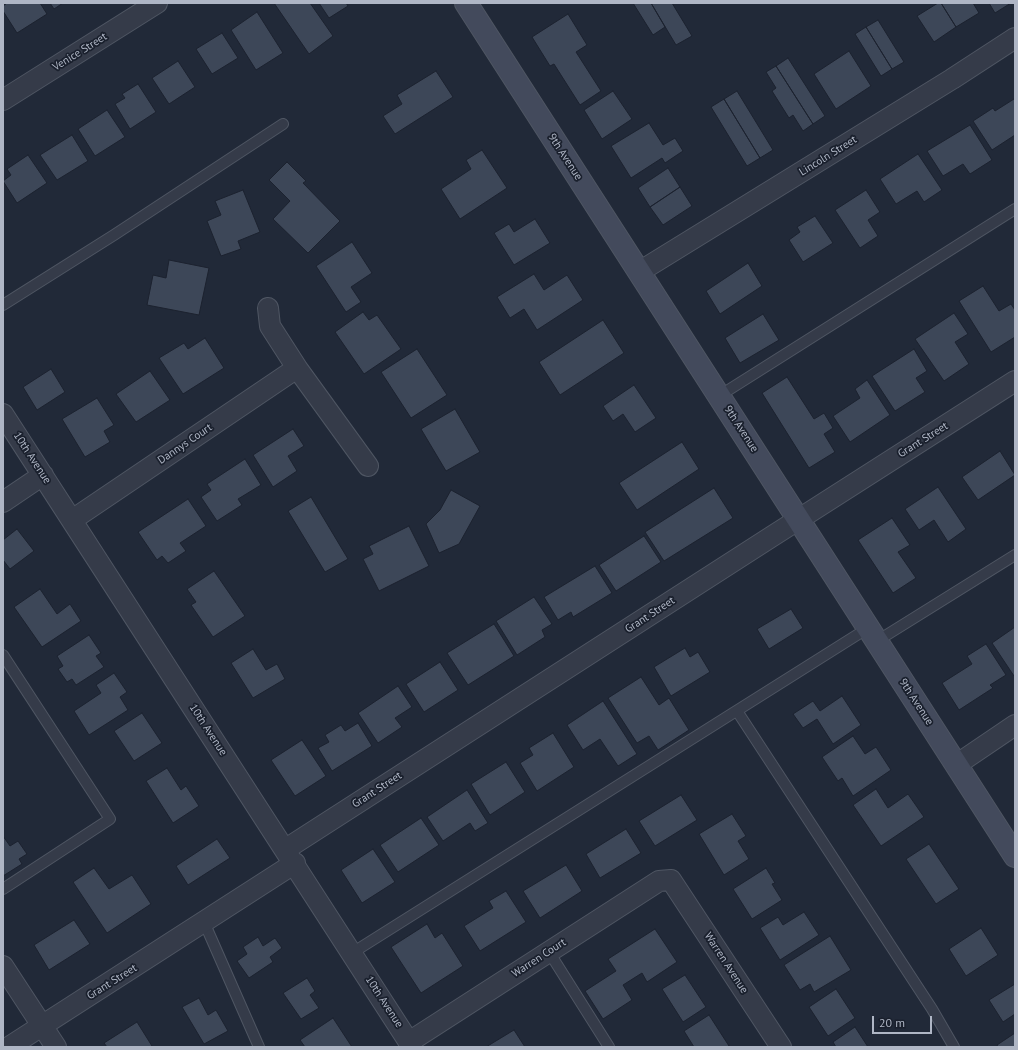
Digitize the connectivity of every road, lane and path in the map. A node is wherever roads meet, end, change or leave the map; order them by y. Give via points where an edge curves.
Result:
1 (157, 3) edge
2 (473, 5) edge
3 (1015, 38) edge
4 (3, 100) edge
5 (283, 124) dead end
6 (1015, 209) edge
7 (639, 272) junction
8 (3, 305) edge
9 (268, 308) dead end
10 (297, 368) junction
11 (1015, 381) edge
12 (719, 396) junction
13 (3, 414) edge
14 (368, 466) dead end
15 (43, 475) junction
16 (3, 502) edge
17 (798, 519) junction
18 (72, 520) junction
19 (1015, 555) edge
20 (873, 635) junction
21 (3, 655) edge
22 (737, 711) junction
23 (1015, 726) edge
24 (956, 765) junction
25 (290, 856) junction
26 (1015, 856) edge
27 (671, 880) joint
28 (3, 889) edge
29 (204, 922) junction
30 (549, 952) junction
31 (352, 953) junction
32 (3, 966) edge
33 (42, 1026) junction
34 (411, 1045) edge
35 (9, 1047) edge
36 (56, 1047) edge
37 (258, 1047) edge
38 (609, 1047) edge
39 (781, 1047) edge
40 (954, 1047) edge

1 - 4 street, Venice Street
2 - 7 main road, 9th Avenue
3 - 7 street, Lincoln Street
5 - 8 lane
6 - 12 lane
7 - 12 main road, 9th Avenue
9 - 10 street via 270,326
10 - 14 street
10 - 18 street, Dannys Court
11 - 17 street, Grant Street
12 - 17 main road, 9th Avenue
13 - 15 street, 10th Avenue
15 - 16 street
15 - 18 street, 10th Avenue
17 - 20 main road, 9th Avenue
17 - 25 street, Grant Street
18 - 25 street, 10th Avenue
19 - 20 lane
20 - 22 lane
20 - 24 main road, 9th Avenue
21 - 28 lane via 110,819
22 - 31 lane
22 - 40 lane via 932,1009
23 - 24 street
24 - 26 main road, 9th Avenue
25 - 29 street, Grant Street
25 - 31 street, 10th Avenue
27 - 30 street, Warren Court via 659,881
27 - 39 street, Warren Avenue
29 - 33 street, Grant Street
29 - 37 lane
30 - 34 street, Warren Court
30 - 38 lane
31 - 34 street, 10th Avenue
32 - 33 street
33 - 35 street, Grant Street
33 - 36 street

